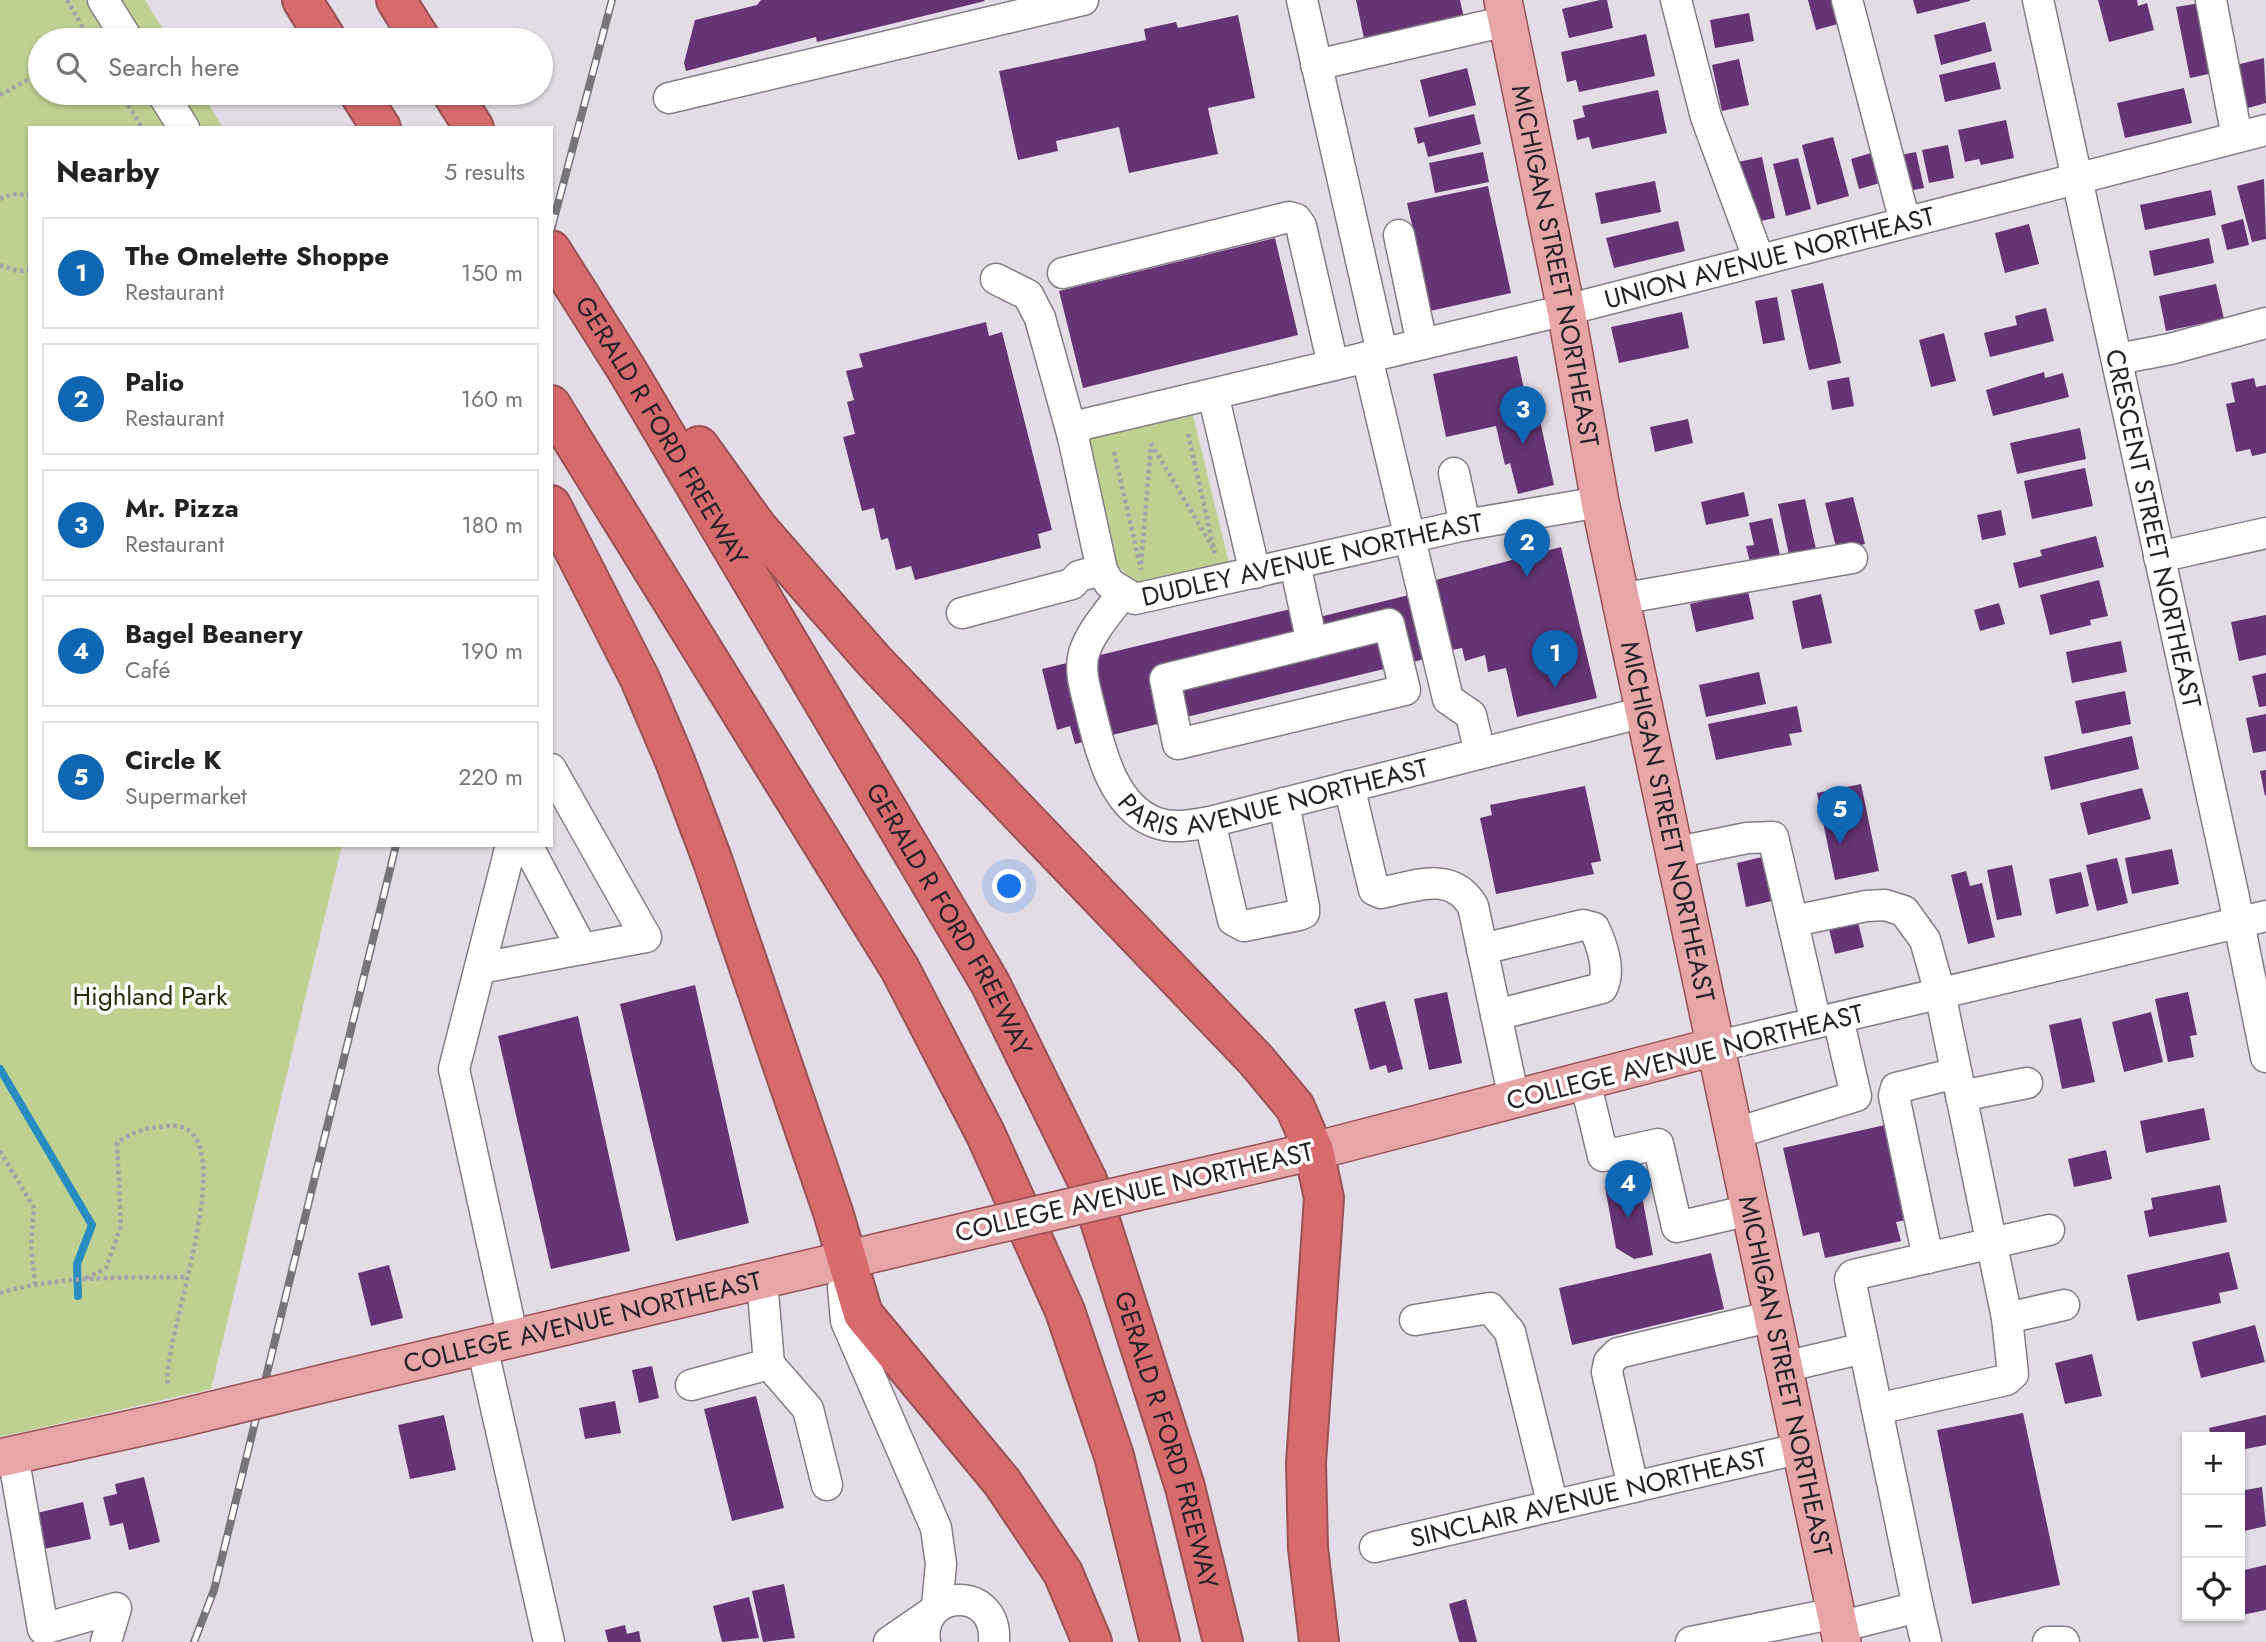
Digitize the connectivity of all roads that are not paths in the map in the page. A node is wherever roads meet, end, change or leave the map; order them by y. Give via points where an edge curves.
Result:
1 (103, 0) edge
2 (274, 0) edge
3 (302, 0) edge
4 (396, 0) edge
5 (1083, 0) edge
6 (1302, 0) edge
7 (1676, 0) edge
8 (1847, 0) edge
9 (2038, 0) edge
10 (2211, 0) edge
11 (1505, 10) edge
12 (120, 28) edge
13 (291, 28) edge
14 (320, 28) edge
15 (414, 28) edge
16 (1316, 65) junction
17 (669, 98) dead end
18 (170, 105) edge
19 (337, 105) edge
20 (367, 105) edge
21 (183, 126) edge
22 (349, 126) edge
23 (380, 126) edge
24 (2266, 130) edge
25 (2237, 137) junction
26 (2076, 178) junction
27 (1905, 222) junction
28 (1399, 235) dead end
29 (553, 253) edge
30 (1759, 260) junction
31 (1063, 273) dead end
32 (996, 279) dead end
33 (1566, 310) junction
34 (2266, 323) edge
35 (1422, 344) junction
36 (1375, 355) junction
37 (2118, 359) junction
38 (1334, 365) junction
39 (627, 370) junction
40 (1213, 394) junction
41 (553, 408) edge
42 (1073, 438) junction
43 (1454, 473) dead end
44 (1600, 502) junction
45 (553, 509) edge
46 (1465, 525) junction
47 (2266, 533) edge
48 (1411, 537) junction
49 (2159, 557) junction
50 (1853, 558) dead end
51 (1295, 564) junction
52 (1102, 570) junction
53 (1255, 573) junction
54 (1122, 594) junction
55 (1620, 599) junction
56 (962, 613) dead end
57 (1312, 643) junction
58 (1644, 712) junction
59 (1480, 753) junction
60 (553, 773) edge
61 (1349, 786) junction
62 (1284, 803) junction
63 (1210, 822) junction
64 (510, 847) edge
65 (528, 847) edge
66 (1673, 853) junction
67 (2253, 919) edge
68 (1794, 921) junction
69 (1482, 948) junction
70 (582, 949) junction
71 (480, 968) junction
72 (1940, 993) junction
73 (1496, 1015) junction
74 (1827, 1021) junction
75 (1714, 1047) junction
76 (2266, 1057) edge
77 (1584, 1081) junction
78 (2028, 1083) dead end
79 (1959, 1084) junction
80 (1514, 1099) junction
81 (1733, 1134) junction
82 (1314, 1151) junction
83 (1750, 1210) junction
84 (2049, 1230) dead end
85 (1991, 1243) junction
86 (1928, 1258) junction
87 (846, 1260) junction
88 (762, 1280) junction
89 (2064, 1305) dead end
90 (1773, 1316) junction
91 (2007, 1318) junction
92 (1415, 1320) dead end
93 (498, 1342) junction
94 (1864, 1348) junction
95 (769, 1364) junction
96 (1784, 1367) junction
97 (691, 1385) dead end
98 (1877, 1409) junction
99 (1802, 1448) junction
100 (6, 1456) edge
101 (827, 1485) dead end
102 (1633, 1487) junction
103 (1553, 1506) junction
104 (1375, 1547) dead end
105 (1918, 1607) junction
106 (934, 1610) junction
107 (1839, 1627) edge
108 (1756, 1636) edge
109 (106, 1642) edge
110 (549, 1642) edge
111 (889, 1642) edge
112 (925, 1642) edge
113 (995, 1642) edge
114 (1092, 1642) edge
115 (1160, 1642) edge
116 (1223, 1642) edge
117 (1320, 1642) edge
118 (1691, 1642) edge
119 (1926, 1642) edge
120 (2048, 1642) edge
121 (2064, 1642) edge

1 - 12 street
2 - 13 highway
3 - 14 highway
4 - 15 highway
5 - 17 street
6 - 16 street
7 - 30 street via 1706,117
8 - 27 street
9 - 26 street, CRESCENT STREET NORTHEAST
10 - 25 street
11 - 16 street
11 - 33 main road, MICHIGAN STREET NORTHEAST
16 - 36 street
18 - 21 street
19 - 22 highway
20 - 23 highway
24 - 25 street, UNION AVENUE NORTHEAST
25 - 26 street, UNION AVENUE NORTHEAST
26 - 27 street, UNION AVENUE NORTHEAST
26 - 37 street, CRESCENT STREET NORTHEAST
27 - 30 street, UNION AVENUE NORTHEAST
28 - 35 street
29 - 39 highway, GERALD R FORD FREEWAY
30 - 33 street, UNION AVENUE NORTHEAST
31 - 38 street via 1289,217 1296,219
32 - 42 street via 1028,295 1040,317
33 - 35 street, UNION AVENUE NORTHEAST
33 - 44 main road, MICHIGAN STREET NORTHEAST
34 - 37 street
35 - 36 street, UNION AVENUE NORTHEAST
36 - 38 street, UNION AVENUE NORTHEAST
36 - 48 street
37 - 49 street, CRESCENT STREET NORTHEAST
38 - 40 street, UNION AVENUE NORTHEAST
39 - 82 highway via 667,398 757,527 876,662 1256,1060 1295,1107
39 - 116 highway, GERALD R FORD FREEWAY via 990,983 1087,1180 1185,1488
40 - 42 street, UNION AVENUE NORTHEAST via 1080,425
40 - 53 street
41 - 115 highway, GERALD R FORD FREEWAY via 900,969 986,1135 1065,1311 1114,1456
42 - 52 street
43 - 46 street
44 - 46 street, DUDLEY AVENUE NORTHEAST
44 - 55 main road, MICHIGAN STREET NORTHEAST
45 - 87 highway via 640,679 712,859
46 - 48 street, DUDLEY AVENUE NORTHEAST
47 - 49 street
48 - 51 street, DUDLEY AVENUE NORTHEAST
48 - 59 street via 1448,699 1471,715
49 - 67 street, CRESCENT STREET NORTHEAST
50 - 55 street
51 - 53 street, DUDLEY AVENUE NORTHEAST
51 - 57 street
52 - 54 street, DUDLEY AVENUE NORTHEAST
52 - 56 street, DUDLEY AVENUE NORTHEAST via 1079,576 1072,584
53 - 54 street, DUDLEY AVENUE NORTHEAST via 1135,599
54 - 63 street, PARIS AVENUE NORTHEAST via 1083,654 1082,674 1101,756 1135,811 1156,823 1180,827
55 - 58 main road, MICHIGAN STREET NORTHEAST
57 - 57 street via 1165,679 1178,744 1405,690 1389,624
58 - 59 street, PARIS AVENUE NORTHEAST
58 - 66 main road, MICHIGAN STREET NORTHEAST
59 - 61 street, PARIS AVENUE NORTHEAST
60 - 70 street via 646,937
61 - 62 street, PARIS AVENUE NORTHEAST
61 - 69 street via 1374,890 1381,893 1436,882 1452,885 1473,906
62 - 63 street, PARIS AVENUE NORTHEAST
62 - 63 street via 1304,907 1299,915 1244,926 1233,920
64 - 71 street
65 - 70 street
66 - 68 street via 1773,837
66 - 75 main road, MICHIGAN STREET NORTHEAST
67 - 72 street, COLLEGE AVENUE NORTHEAST
67 - 76 street, CRESCENT STREET NORTHEAST
68 - 72 street via 1866,906 1904,911 1925,940
68 - 74 street
69 - 73 street
69 - 73 street via 1583,925 1594,928 1604,957 1602,988
70 - 71 street
71 - 93 street via 454,1069
72 - 74 street, COLLEGE AVENUE NORTHEAST
72 - 79 street
73 - 80 street
74 - 75 street, COLLEGE AVENUE NORTHEAST
74 - 81 street via 1856,1096
75 - 77 main road, COLLEGE AVENUE NORTHEAST
75 - 81 main road, MICHIGAN STREET NORTHEAST
77 - 80 main road, COLLEGE AVENUE NORTHEAST
77 - 83 street via 1603,1156 1658,1144 1676,1227
78 - 79 street
79 - 85 street
79 - 86 street via 1896,1088 1894,1096
80 - 82 main road, COLLEGE AVENUE NORTHEAST
81 - 83 main road, MICHIGAN STREET NORTHEAST
82 - 87 main road, COLLEGE AVENUE NORTHEAST, bridge
82 - 117 highway via 1324,1198 1306,1463 1308,1548
83 - 90 main road, MICHIGAN STREET NORTHEAST
84 - 85 street
85 - 86 street
85 - 91 street
86 - 94 street via 1850,1279
87 - 88 main road, COLLEGE AVENUE NORTHEAST
87 - 106 street via 842,1295 846,1321 936,1528 941,1564
87 - 114 highway via 863,1314 1002,1482 1063,1573
88 - 93 main road, COLLEGE AVENUE NORTHEAST
88 - 95 street
89 - 91 street
90 - 96 main road, MICHIGAN STREET NORTHEAST
90 - 102 street via 1618,1353 1609,1362 1606,1372
91 - 98 street via 2014,1364 2013,1374 2006,1380
92 - 103 street via 1490,1308 1500,1317 1510,1332
93 - 100 main road, COLLEGE AVENUE NORTHEAST, bridge via 346,1378 173,1402
93 - 110 street
94 - 96 street
94 - 98 street
95 - 97 street
95 - 101 street via 808,1409
96 - 99 main road, MICHIGAN STREET NORTHEAST
98 - 105 street
99 - 102 street, SINCLAIR AVENUE NORTHEAST
99 - 107 main road, MICHIGAN STREET NORTHEAST
100 - 109 street via 43,1629 116,1608
102 - 103 street, SINCLAIR AVENUE NORTHEAST
103 - 104 street, SINCLAIR AVENUE NORTHEAST
105 - 107 street
105 - 119 street
106 - 111 street
106 - 112 street via 926,1623
106 - 113 street via 951,1600 975,1602 991,1619
107 - 108 street
108 - 118 street
120 - 121 street

